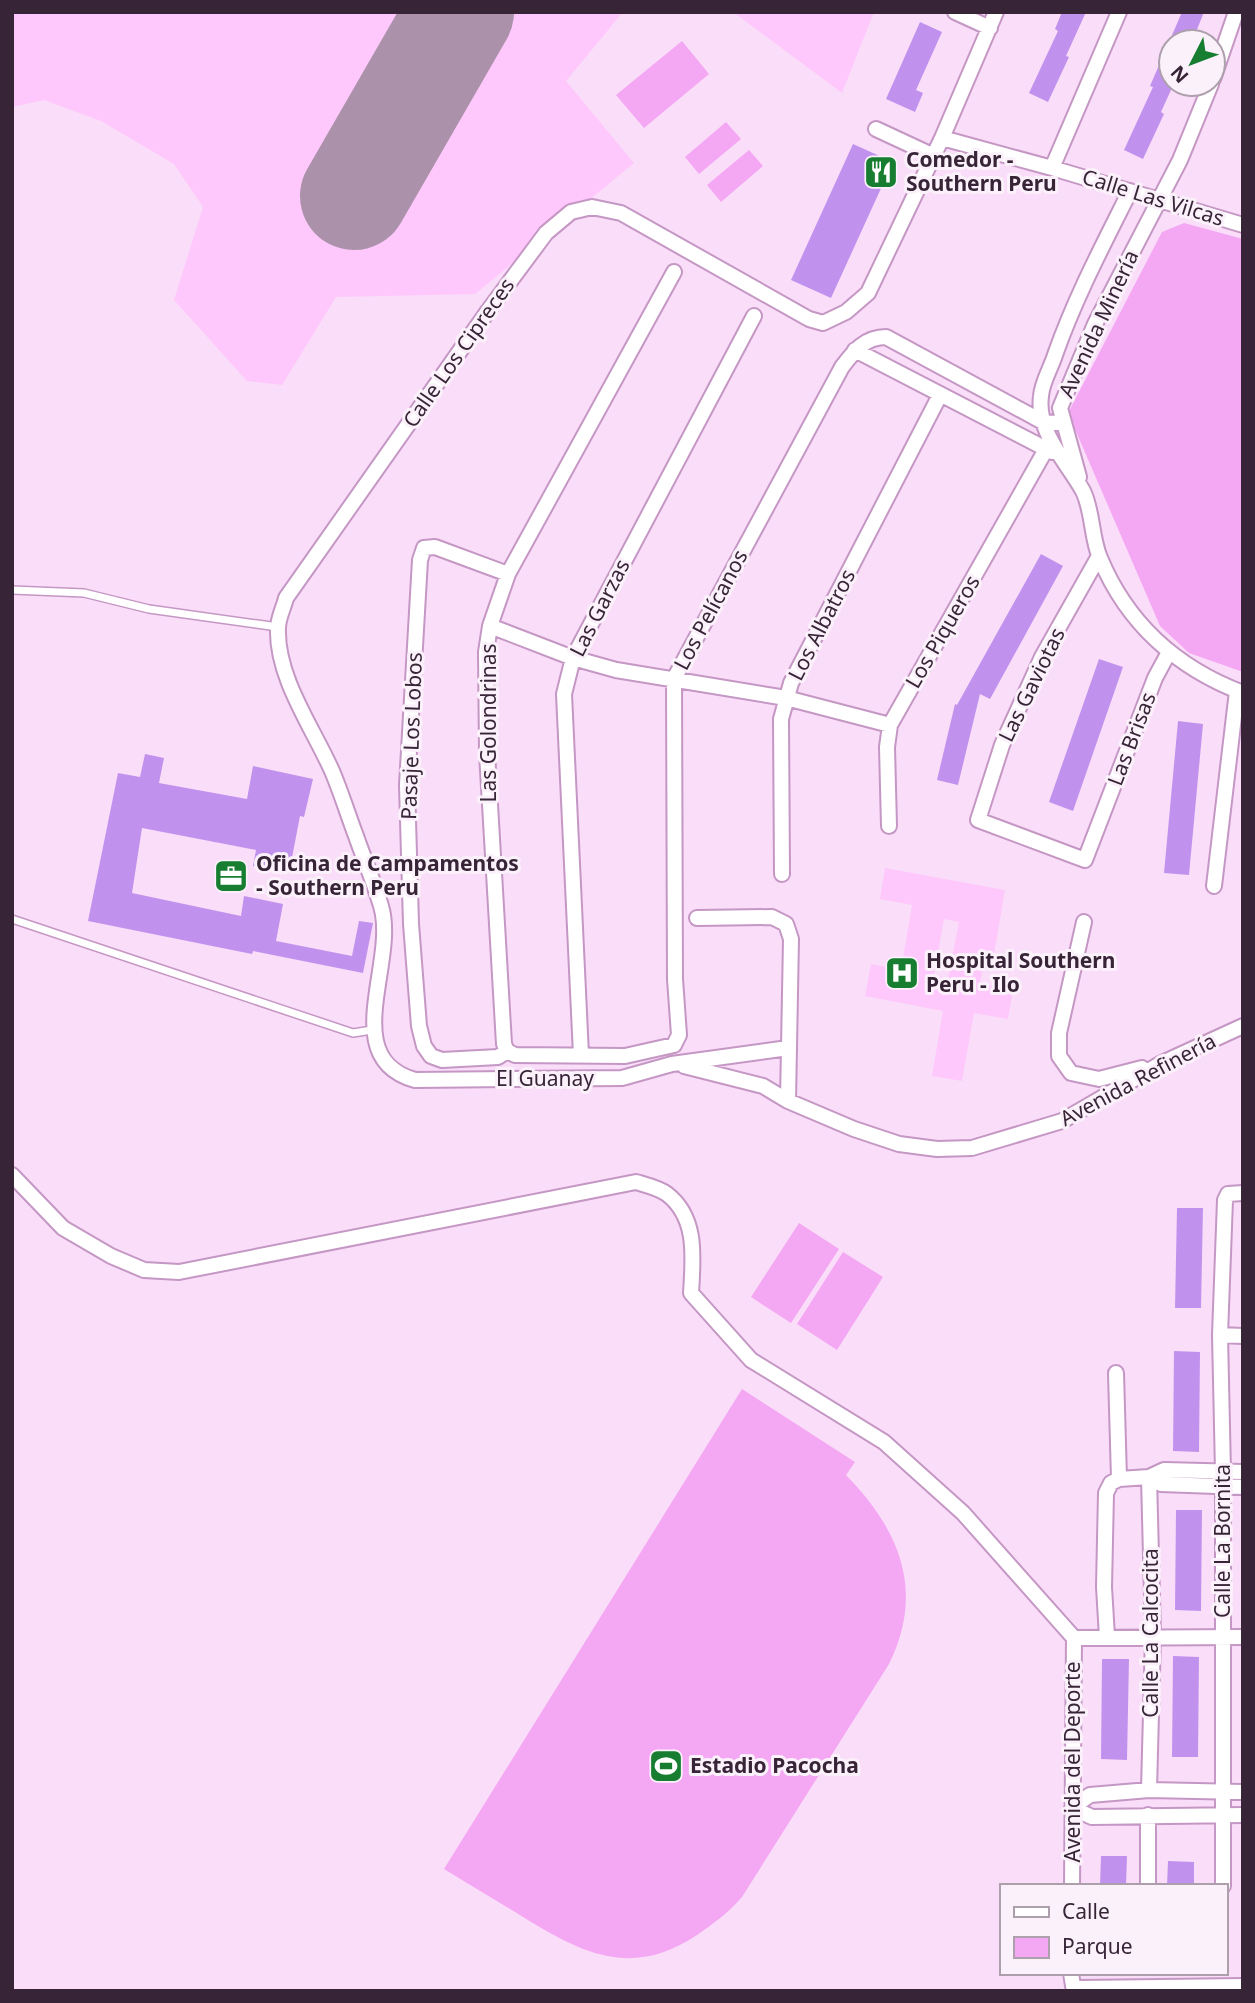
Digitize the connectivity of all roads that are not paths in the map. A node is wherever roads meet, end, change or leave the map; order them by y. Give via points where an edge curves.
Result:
1 (955, 12) edge
2 (996, 12) edge
3 (1119, 12) edge
4 (1236, 12) edge
5 (990, 28) junction
6 (1227, 38) edge
7 (1205, 98) edge
8 (876, 129) dead end
9 (942, 138) junction
10 (934, 156) junction
11 (1052, 168) junction
12 (1130, 191) junction
13 (1159, 199) junction
14 (1243, 225) edge
15 (674, 272) dead end
16 (754, 316) dead end
17 (855, 350) junction
18 (940, 395) junction
19 (1043, 422) junction
20 (1063, 424) junction
21 (1059, 453) junction
22 (1099, 556) junction
23 (508, 574) junction
24 (12, 590) edge
25 (490, 626) junction
26 (278, 627) junction
27 (1169, 652) junction
28 (573, 658) junction
29 (674, 679) junction
30 (1240, 692) edge
31 (786, 698) junction
32 (890, 725) junction
33 (978, 820) joint
34 (888, 826) dead end
35 (782, 874) dead end
36 (1214, 886) dead end
37 (697, 918) dead end
38 (12, 919) edge
39 (1084, 922) dead end
40 (1243, 1026) edge
41 (372, 1030) junction
42 (788, 1048) junction
43 (507, 1051) junction
44 (580, 1055) junction
45 (672, 1064) junction
46 (1160, 1064) junction
47 (788, 1101) junction
48 (12, 1175) edge
49 (1243, 1193) edge
50 (1220, 1335) junction
51 (1243, 1336) edge
52 (1116, 1373) dead end
53 (1243, 1472) edge
54 (1149, 1476) junction
55 (1119, 1479) junction
56 (1223, 1479) junction
57 (1243, 1487) edge
58 (1153, 1636) junction
59 (1224, 1636) junction
60 (1107, 1637) junction
61 (1243, 1637) edge
62 (1074, 1638) junction
63 (1149, 1790) junction
64 (1223, 1792) junction
65 (1243, 1792) edge
66 (1072, 1808) junction
67 (1148, 1815) junction
68 (1223, 1815) junction
69 (1243, 1815) edge
70 (1072, 1884) edge
71 (1148, 1884) edge
72 (1223, 1884) edge
73 (1147, 1980) edge
74 (1075, 1983) edge
75 (1223, 1983) edge
76 (1243, 1986) edge

1 - 5 street
2 - 5 street, Calle Los Cipreces
3 - 11 street
4 - 6 street
5 - 9 street, Calle Los Cipreces
7 - 13 street, Avenida Minería
8 - 10 street
9 - 10 street, Calle Los Cipreces
9 - 11 street, Calle Las Vilcas
10 - 26 street, Calle Los Cipreces via 868,293 824,323 808,319 621,213 592,206 571,212 546,233 488,311 286,598
11 - 12 street, Calle Las Vilcas
12 - 13 street, Calle Las Vilcas
12 - 19 street via 1071,310 1041,396
13 - 14 street, Calle Las Vilcas
13 - 20 street, Avenida Minería via 1095,324 1060,408
15 - 23 street, Las Golondrinas
16 - 28 street, Las Garzas
17 - 18 street
17 - 19 street via 875,337 886,337
17 - 29 street, Los Pelícanos
18 - 21 street
18 - 31 street, Los Albatros
19 - 20 street
19 - 21 street
20 - 21 street, Avenida Minería
21 - 22 street via 1084,494
21 - 32 street, Los Piqueros
22 - 27 street via 1134,618
22 - 33 street, Las Gaviotas via 1042,657 1002,745
23 - 25 street, Las Golondrinas
23 - 43 street, Pasaje Los Lobos via 435,547 424,548 407,785 411,925 424,1045 431,1056 442,1060 498,1057
24 - 26 lane via 83,593 149,609
25 - 28 street
25 - 43 street, Las Golondrinas via 487,754
26 - 41 street, Calle Los Cipreces via 281,657 296,699 333,773 382,909 384,954
27 - 30 street
27 - 33 street, Las Brisas via 1085,860
28 - 29 street
28 - 44 street, Las Garzas via 563,718
29 - 31 street
29 - 44 street, Los Pelícanos via 679,1035 674,1045 652,1051
30 - 36 street
31 - 32 street
31 - 35 street, Los Albatros via 781,719
32 - 34 street, Los Piqueros
37 - 42 street via 772,917 786,924 791,939
38 - 41 lane via 353,1033
39 - 46 street via 1059,1033 1059,1056 1071,1073 1099,1079
40 - 46 street, Avenida Refinería
41 - 45 street, El Guanay via 379,1056 399,1075 415,1080 622,1078
42 - 45 street, El Guanay
42 - 47 street
43 - 44 street, Los Pelícanos via 515,1055
45 - 47 street, Avenida Refinería via 763,1086
46 - 47 street, Avenida Refinería via 1062,1121 972,1148 899,1144
48 - 62 street via 63,1228 144,1270 178,1272 636,1182 666,1193 685,1214 693,1245 691,1293 751,1360 884,1443 963,1513
49 - 50 street, Calle La Bornita via 1226,1197
50 - 51 street
50 - 56 street, Calle La Bornita
52 - 55 street
53 - 56 street
54 - 55 street
54 - 56 street via 1164,1470
54 - 58 street, Calle La Calcocita
55 - 60 street via 1106,1493
56 - 57 street
56 - 59 street, Calle La Bornita
58 - 59 street
58 - 60 street
58 - 63 street, Calle La Calcocita
59 - 61 street
59 - 64 street, Calle La Bornita
60 - 62 street
62 - 66 street, Avenida del Deporte
63 - 64 street
63 - 66 street via 1090,1795
64 - 65 street
64 - 68 street, Calle La Bornita
66 - 67 street via 1092,1817
66 - 70 street, Avenida del Deporte
67 - 68 street
67 - 71 street
68 - 69 street
68 - 72 street, Calle La Bornita
73 - 74 street
73 - 75 street
75 - 76 street

